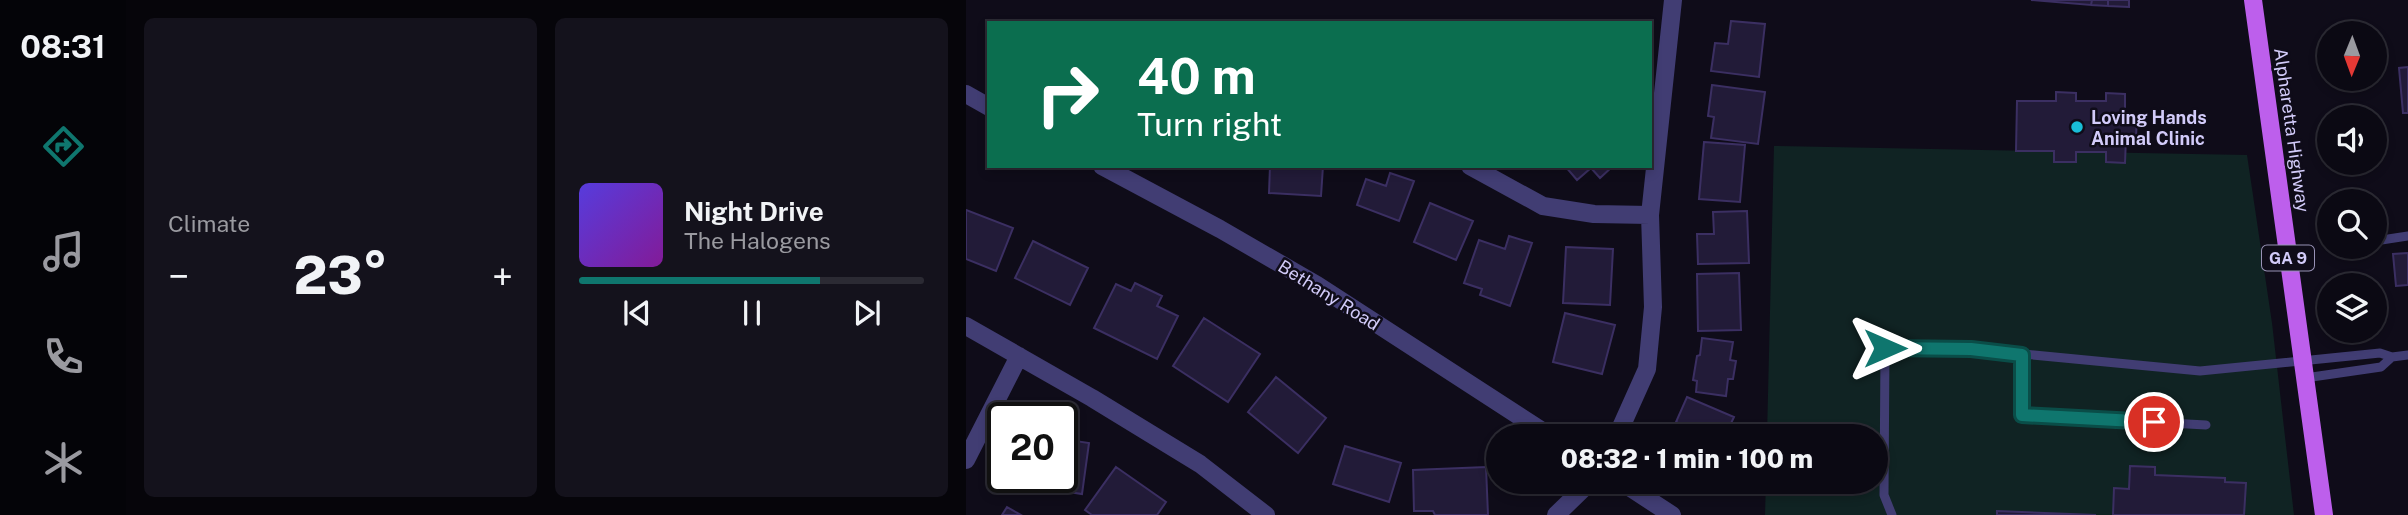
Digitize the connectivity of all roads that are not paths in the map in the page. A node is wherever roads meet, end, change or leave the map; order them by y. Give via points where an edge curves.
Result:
1 (1673, 0) edge
2 (2253, 0) edge
3 (966, 94) edge
4 (987, 106) edge
5 (1106, 168) edge
6 (1474, 168) edge
7 (1650, 215) junction
8 (2408, 236) edge
9 (2387, 239) edge
10 (966, 327) edge
11 (2022, 355) junction
12 (2408, 355) edge
13 (1019, 356) junction
14 (2392, 357) junction
15 (2302, 360) junction
16 (2305, 378) junction
17 (1531, 424) edge
18 (1622, 424) edge
19 (2206, 425) dead end
20 (966, 460) edge
21 (1578, 494) edge
22 (1640, 494) edge
23 (1266, 515) edge
24 (1556, 515) edge
25 (1672, 515) edge
26 (1892, 515) edge
27 (2324, 515) edge

1 - 7 street
2 - 15 main road, Alpharetta Highway / GA 9
3 - 4 street
5 - 17 street, Bethany Road via 1317,285
6 - 7 street via 1543,206 1594,214
7 - 18 street via 1653,307 1647,369
8 - 9 lane
10 - 13 street
11 - 15 lane via 2200,371
11 - 19 lane via 2022,415
11 - 26 lane via 1885,348 1884,495
12 - 14 lane
13 - 20 street
13 - 23 street via 1199,464
14 - 15 lane via 2380,353
14 - 16 lane via 2381,367
15 - 16 main road, Alpharetta Highway / GA 9
16 - 27 main road, Alpharetta Highway / GA 9
21 - 24 street
22 - 25 street

